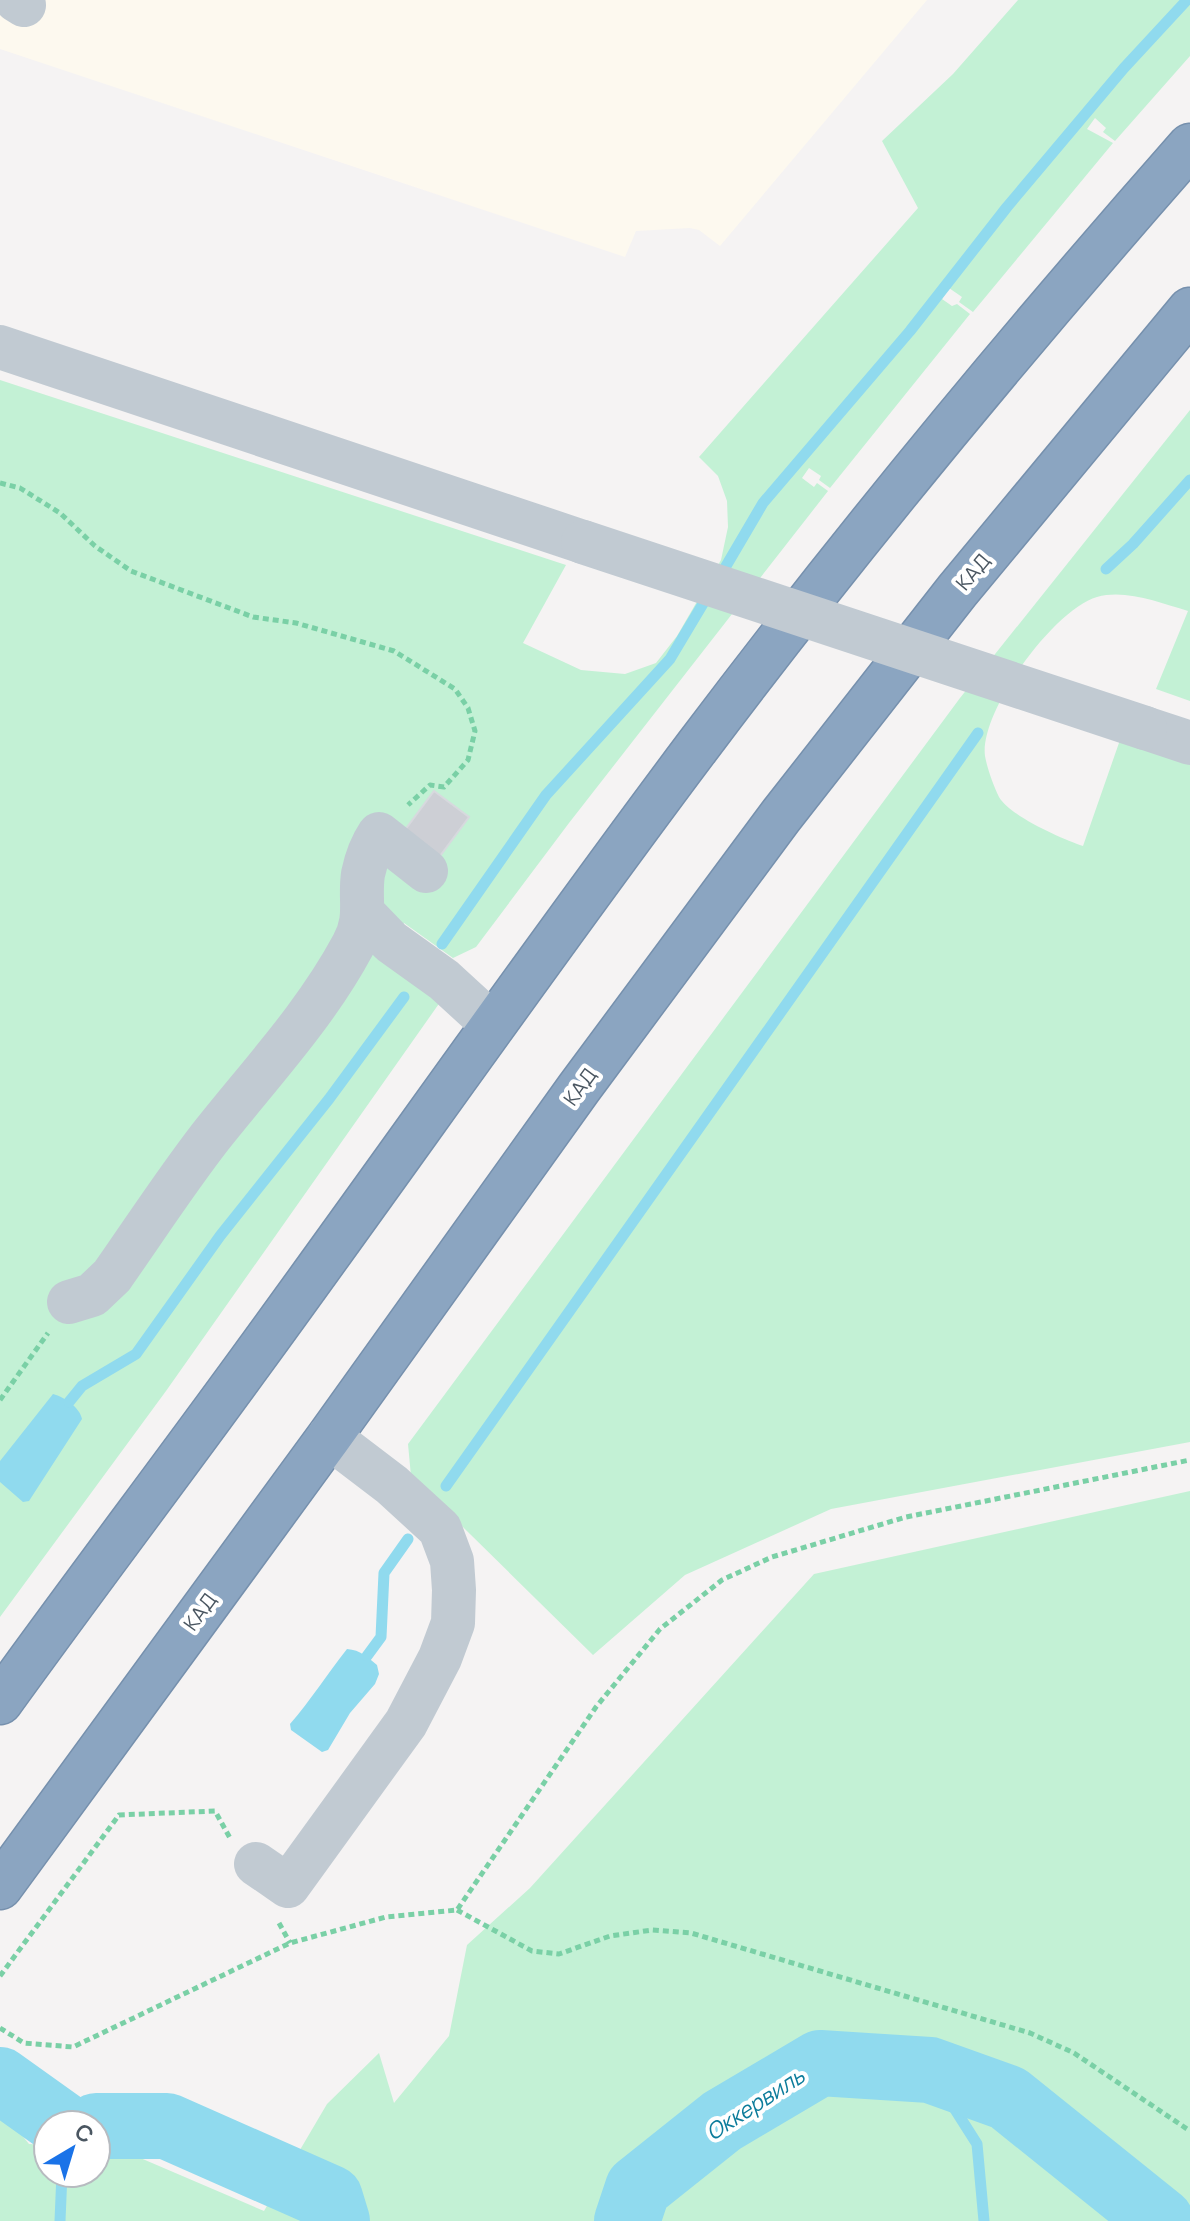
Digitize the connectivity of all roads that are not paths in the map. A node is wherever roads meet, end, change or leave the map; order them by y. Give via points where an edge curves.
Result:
1 (1190, 146) edge
2 (1190, 310) edge
3 (0, 347) edge
4 (1190, 743) edge
5 (426, 871) dead end
6 (363, 913) junction
7 (492, 1024) junction
8 (69, 1302) road end
9 (329, 1437) junction
10 (2, 1699) edge
11 (256, 1864) dead end
12 (0, 1887) edge

1 - 7 highway via 876,518 699,744
2 - 9 highway, КАД via 957,591 780,817
3 - 4 street, bridge
5 - 6 street via 379,834 363,875
6 - 7 street
6 - 8 street via 354,943 316,1002 211,1136 112,1276 92,1295
7 - 10 highway
9 - 11 street via 440,1529 452,1561 453,1623 406,1723 288,1886
9 - 12 highway, КАД

